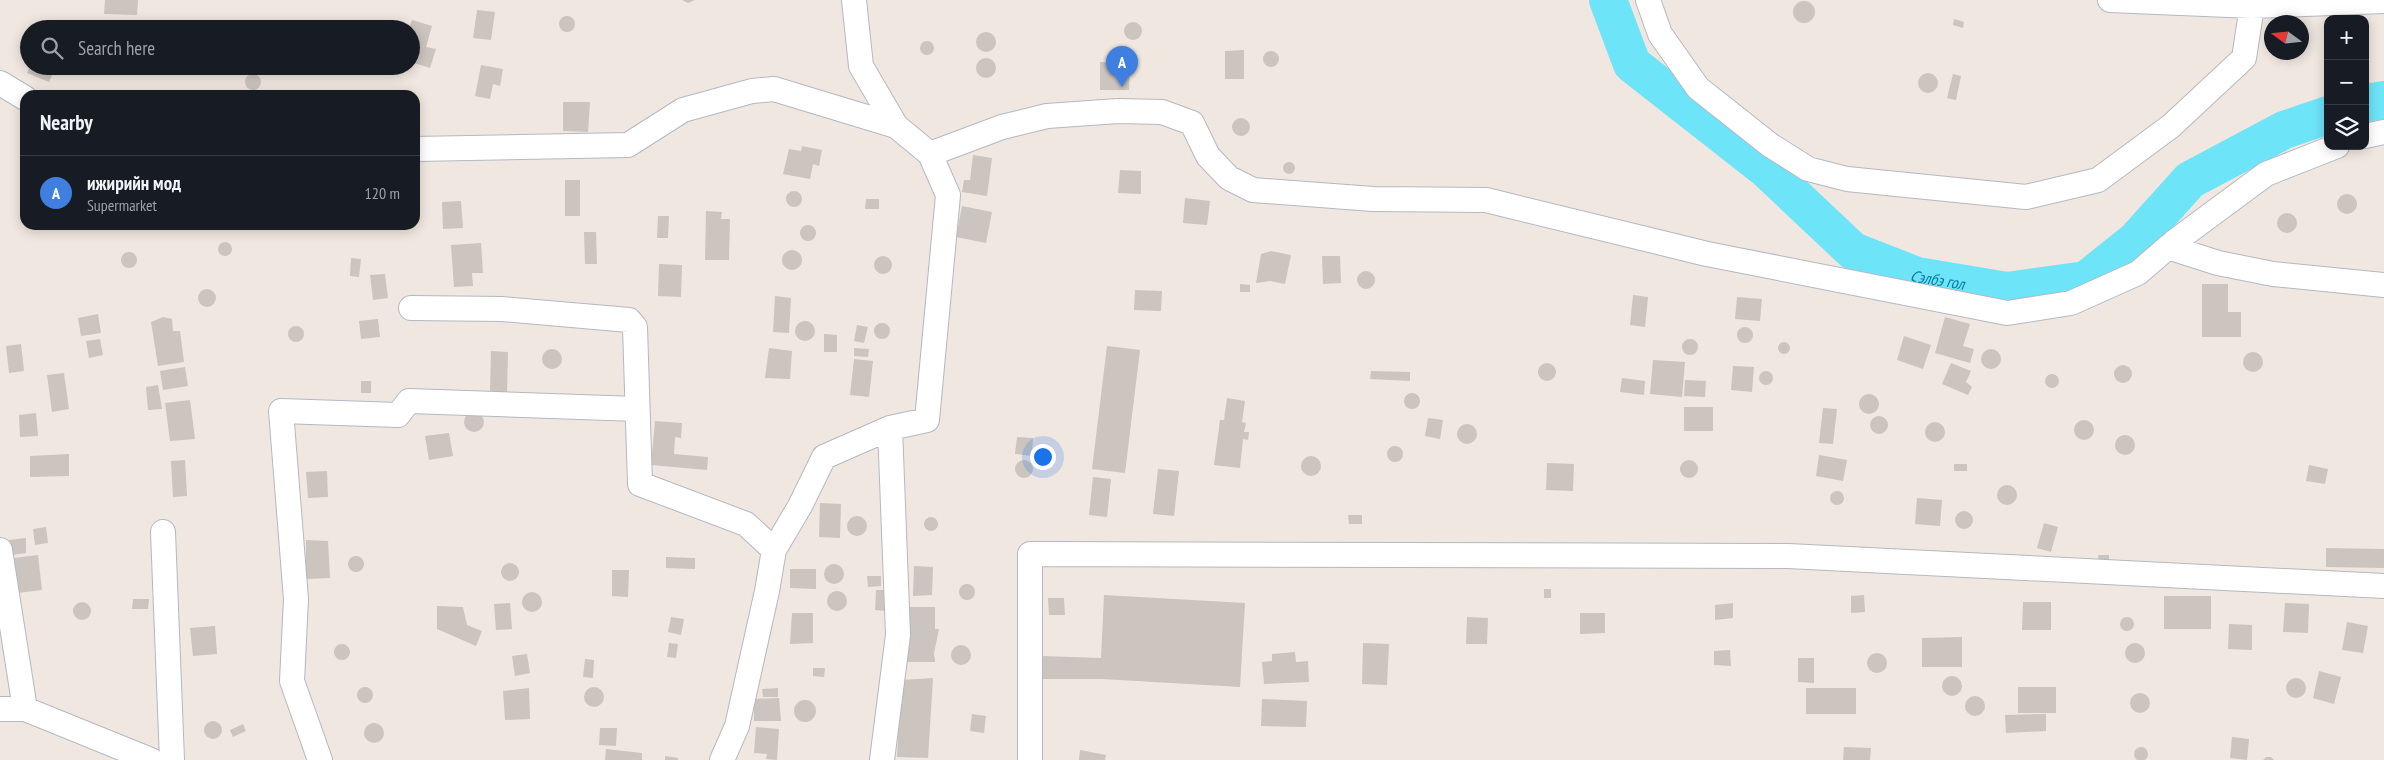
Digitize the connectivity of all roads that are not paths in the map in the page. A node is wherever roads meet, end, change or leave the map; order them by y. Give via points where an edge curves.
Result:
1 (854, 0) edge
2 (1648, 0) edge
3 (2110, 0) edge
4 (2384, 1) edge
5 (2252, 3) edge
6 (0, 83) edge
7 (20, 95) edge
8 (896, 126) junction
9 (2384, 132) edge
10 (2369, 135) edge
11 (420, 149) edge
12 (2327, 150) edge
13 (930, 154) junction
14 (2168, 248) junction
15 (2384, 286) edge
16 (411, 308) dead end
17 (637, 409) junction
18 (890, 428) junction
19 (163, 532) dead end
20 (0, 550) edge
21 (774, 550) junction
22 (2384, 586) edge
23 (25, 709) junction
24 (0, 710) edge
25 (151, 760) edge
26 (172, 760) edge
27 (320, 760) edge
28 (722, 760) edge
29 (882, 760) edge
30 (1030, 760) edge

1 - 8 street via 861,66
2 - 5 street via 1660,34 1698,88 1770,145 1808,169 1847,179 2026,197 2098,180 2171,126 2244,58
3 - 5 street
4 - 5 street
6 - 7 street
8 - 11 street via 774,89 752,91 683,110 628,145
8 - 13 street
9 - 10 street
12 - 14 street via 2266,174
13 - 14 street via 1002,127 1047,116 1118,111 1162,112 1192,123 1208,156 1229,178 1253,190 1373,199 1486,200 1707,254 2007,313 2071,303 2138,273
13 - 18 street via 948,195 927,420
14 - 15 street via 2218,264 2273,274
16 - 17 street via 502,309 629,320 635,327
17 - 21 street via 640,484 746,524
17 - 27 street via 409,401 398,415 281,411 296,599 292,681
18 - 21 street via 824,458
18 - 29 street via 898,635
19 - 26 street
20 - 23 street
21 - 28 street via 737,726
22 - 30 street via 1788,556 1030,554
23 - 24 street
23 - 25 street

